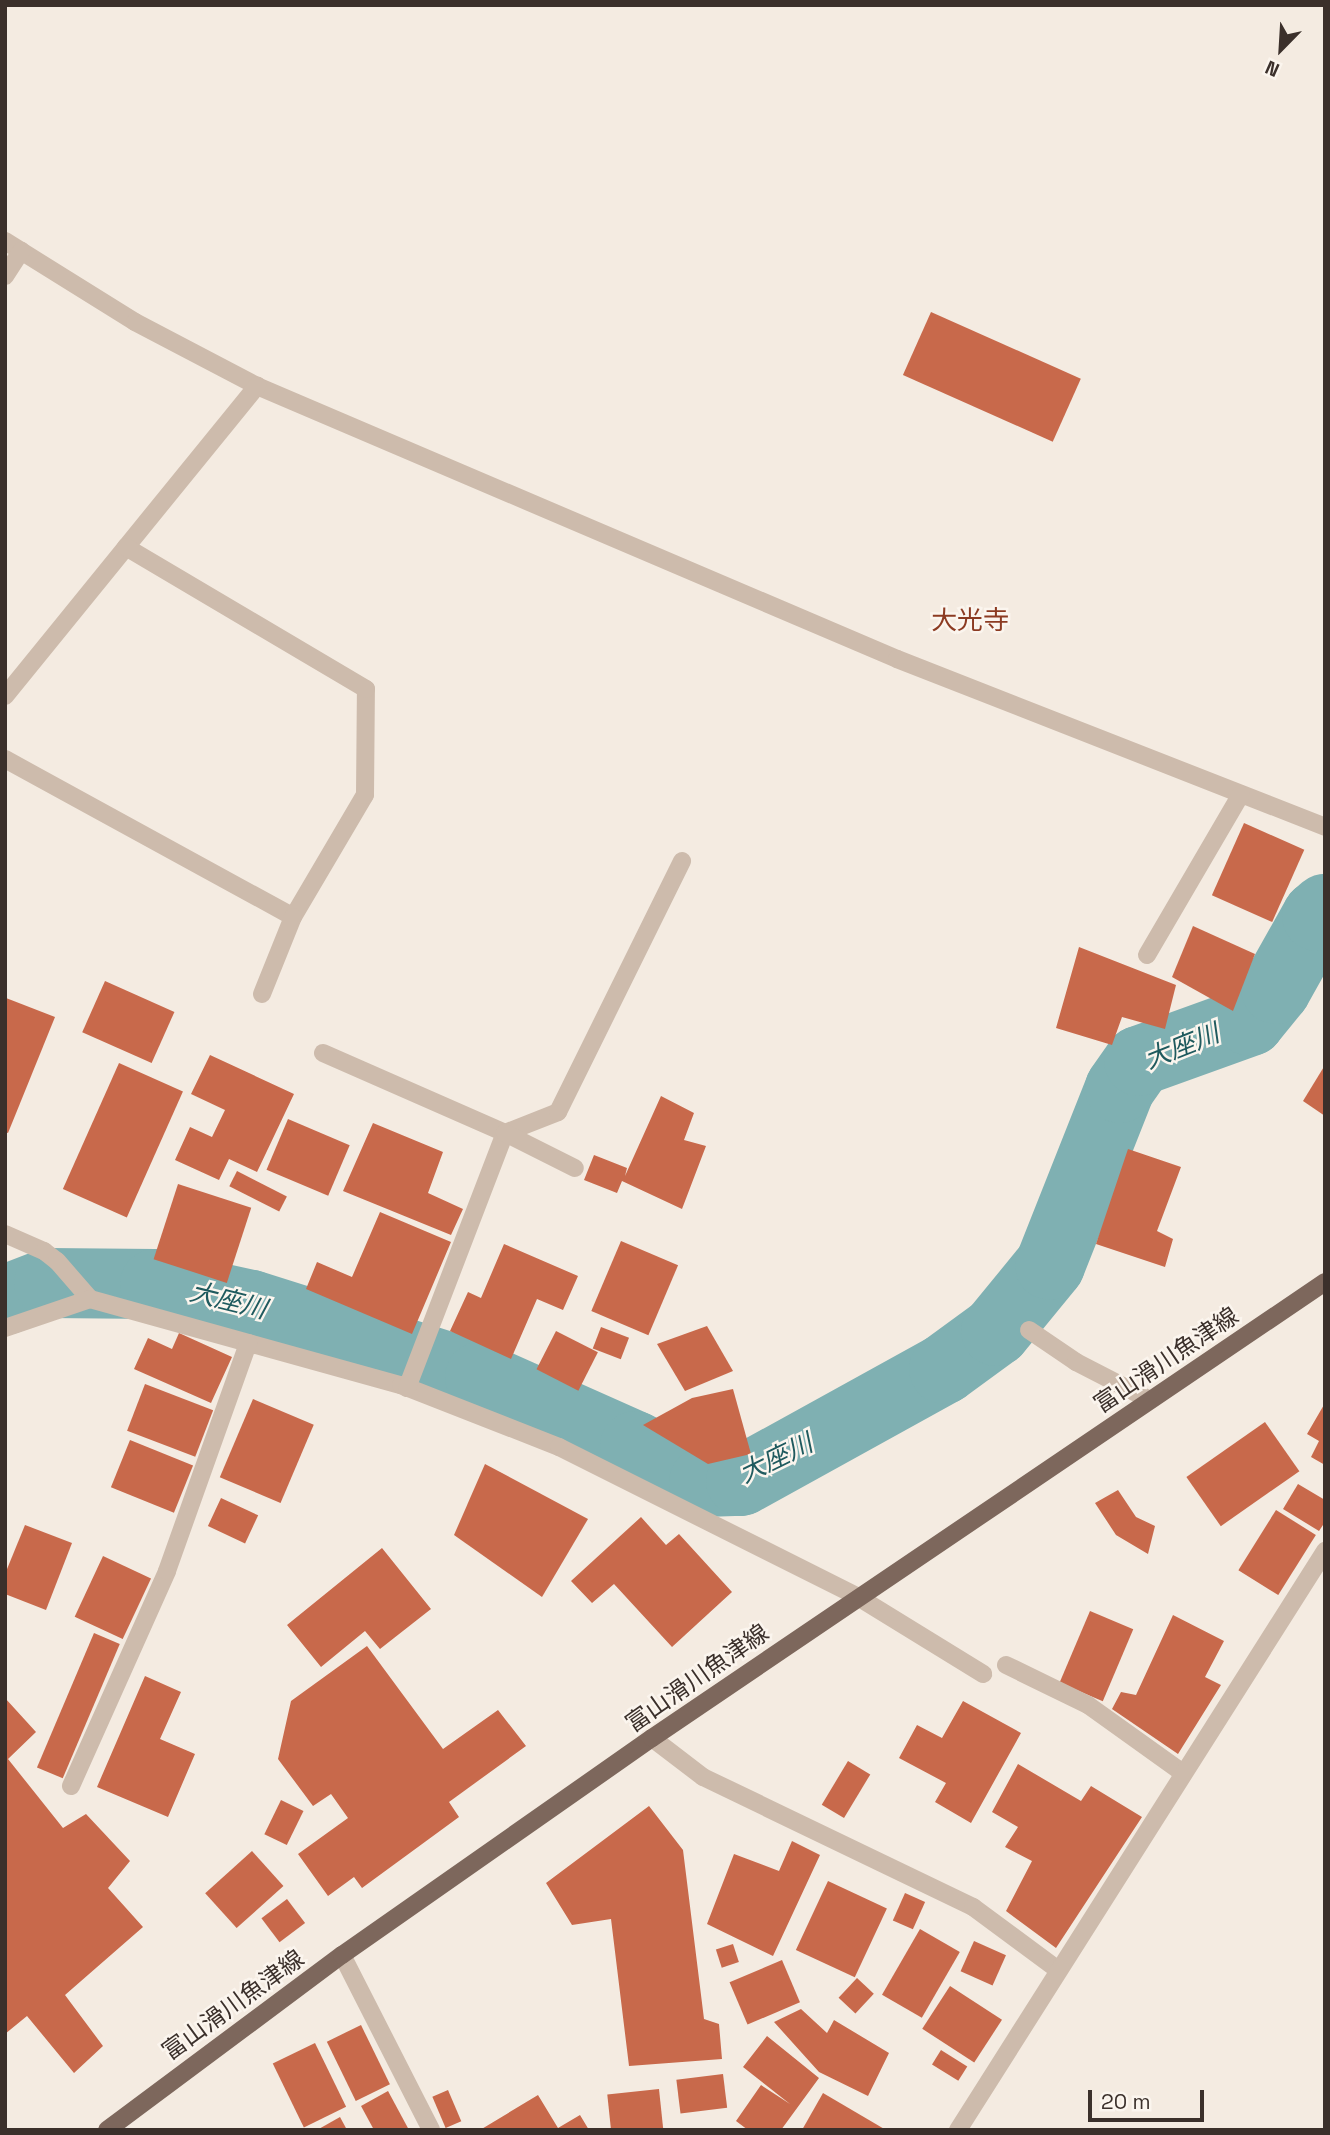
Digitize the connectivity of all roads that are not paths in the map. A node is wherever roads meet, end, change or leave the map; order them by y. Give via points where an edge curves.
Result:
1 (5, 241) edge
2 (21, 251) junction
3 (5, 276) edge
4 (257, 386) junction
5 (126, 547) junction
6 (5, 696) edge
7 (5, 759) edge
8 (1241, 794) junction
9 (1325, 827) edge
10 (682, 861) dead end
11 (293, 917) junction
12 (1147, 955) dead end
13 (262, 994) dead end
14 (323, 1053) dead end
15 (505, 1133) junction
16 (575, 1168) dead end
17 (5, 1234) edge
18 (1325, 1282) edge
19 (90, 1299) junction
20 (5, 1328) edge
21 (1029, 1330) dead end
22 (248, 1343) junction
23 (407, 1388) junction
24 (1150, 1401) junction
25 (1322, 1560) edge
26 (858, 1597) junction
27 (1006, 1665) dead end
28 (983, 1674) dead end
29 (652, 1738) junction
30 (1183, 1773) junction
31 (71, 1786) dead end
32 (342, 1955) junction
33 (1058, 1970) junction
34 (961, 2129) edge
35 (107, 2130) edge
36 (431, 2130) edge

1 - 2 street
2 - 3 street
2 - 4 street via 135,322
4 - 5 street
4 - 8 street via 897,659
5 - 6 street
5 - 11 street via 366,689 365,795
7 - 11 street
8 - 9 street
8 - 12 street
10 - 15 street via 558,1112
11 - 13 street
14 - 15 street
15 - 16 street
15 - 23 street
17 - 19 street via 50,1256
18 - 24 main road, 富山滑川魚津線
19 - 20 street
19 - 22 street
21 - 24 street via 1076,1362
22 - 23 street
22 - 31 street via 167,1571
23 - 26 street via 559,1447
24 - 26 main road, 富山滑川魚津線 via 906,1569
25 - 30 street
26 - 28 street
26 - 29 main road, 富山滑川魚津線
27 - 30 street via 1088,1705
29 - 32 main road, 富山滑川魚津線
29 - 33 street via 703,1777 973,1907
30 - 33 street
32 - 35 main road, 富山滑川魚津線
32 - 36 street
33 - 34 street

